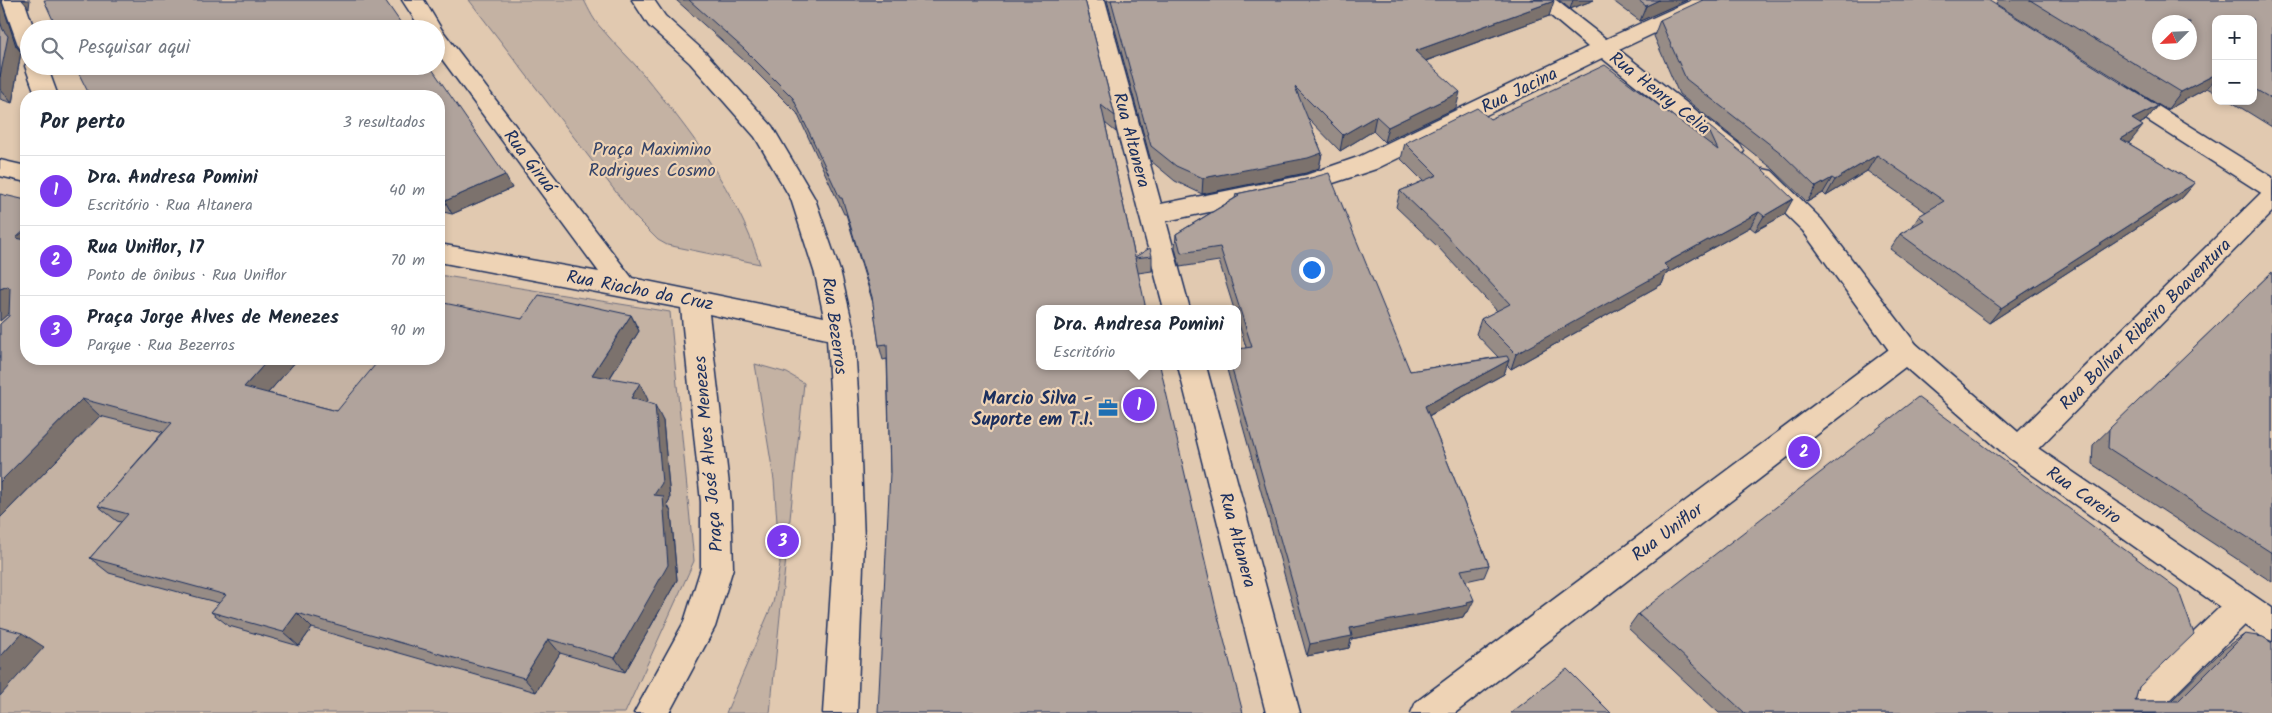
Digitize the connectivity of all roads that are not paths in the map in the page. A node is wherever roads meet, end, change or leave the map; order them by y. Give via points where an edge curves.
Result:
1 (13, 0) edge
2 (413, 0) edge
3 (643, 0) edge
4 (1094, 0) edge
5 (1543, 0) edge
6 (1709, 0) edge
7 (20, 20) edge
8 (426, 20) edge
9 (445, 47) edge
10 (1603, 49) junction
11 (39, 75) edge
12 (2104, 84) edge
13 (45, 90) edge
14 (0, 168) edge
15 (20, 173) edge
16 (2272, 188) edge
17 (2272, 197) edge
18 (1152, 215) junction
19 (445, 254) edge
20 (624, 286) junction
21 (694, 301) junction
22 (1176, 305) edge
23 (840, 331) junction
24 (1906, 352) junction
25 (1193, 370) edge
26 (2019, 450) junction
27 (2242, 606) junction
28 (2272, 626) edge
29 (652, 713) edge
30 (840, 713) edge
31 (1283, 713) edge
32 (1428, 713) edge
33 (2134, 713) edge

1 - 7 street
2 - 8 street
3 - 23 street, Rua Bezerros via 657,21 698,58 764,132 803,199 828,274
4 - 18 street, Rua Altanera
5 - 10 street, Rua Henry Celia
6 - 10 street, Rua Jacina
9 - 20 street, Rua Giruá
10 - 18 street, Rua Jacina via 1367,164 1309,184
10 - 24 street, Rua Henry Celia via 1755,170 1812,225
11 - 13 street
12 - 16 street
14 - 15 street
17 - 26 street, Rua Bolívar Ribeiro Boaventura
18 - 22 street, Rua Altanera
19 - 20 street, Rua Riacho da Cruz
20 - 21 street, Rua Riacho da Cruz
21 - 23 street, Rua Riacho da Cruz
21 - 29 street, Praça José Alves Menezes via 716,502 717,568 699,627
23 - 30 street, Rua Bezerros via 849,541
24 - 26 street, Rua Careiro
24 - 32 street, Rua Uniflor
25 - 31 street, Rua Altanera
26 - 27 street, Rua Careiro
27 - 28 street, Rua Careiro
27 - 33 street

